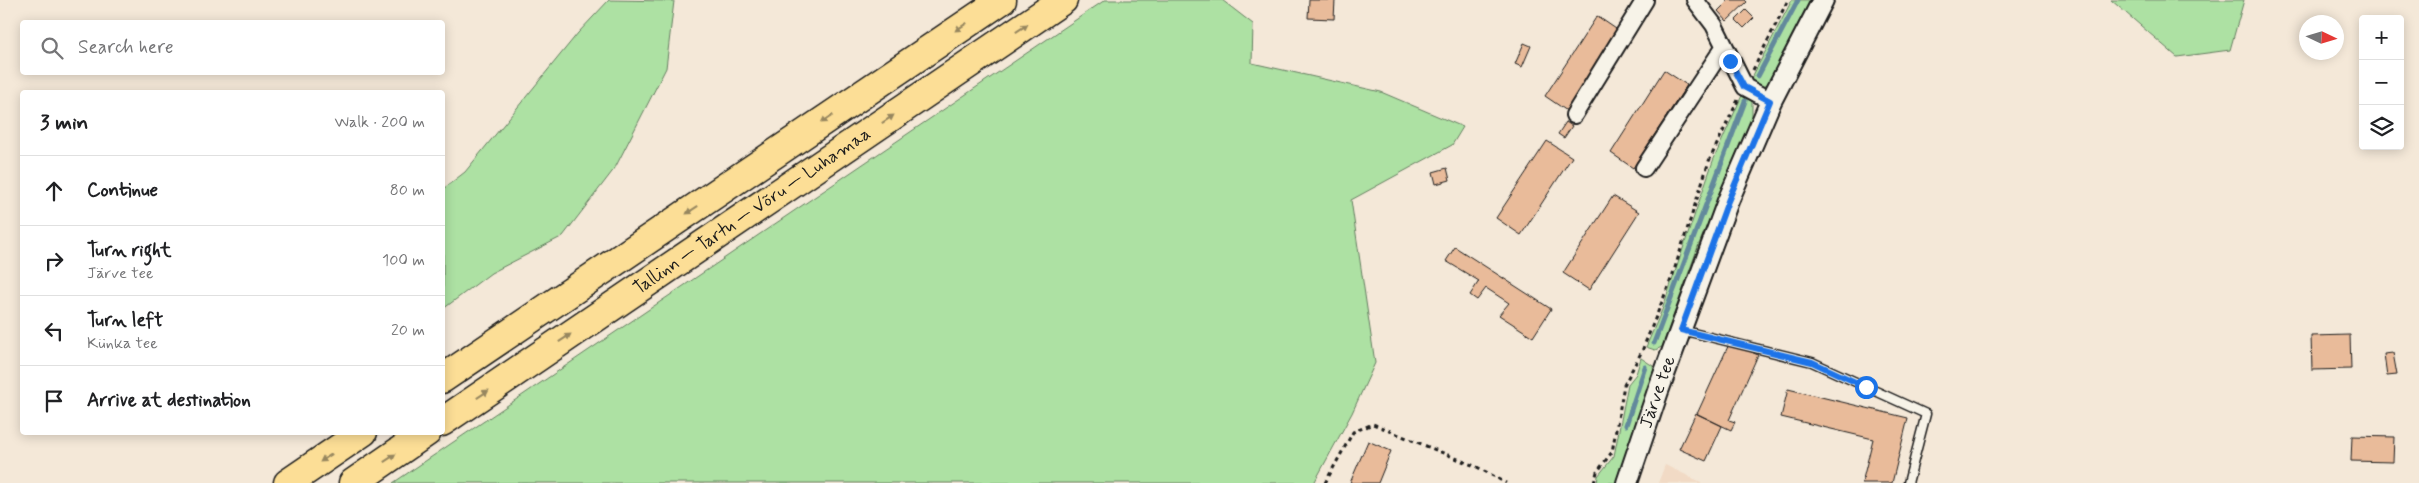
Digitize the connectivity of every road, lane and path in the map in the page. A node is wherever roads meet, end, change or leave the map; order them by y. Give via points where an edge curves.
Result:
1 (1002, 0) edge
2 (1062, 0) edge
3 (1645, 0) edge
4 (1695, 0) edge
5 (1788, 0) edge
6 (1823, 0) edge
7 (1724, 47) junction
8 (1744, 87) junction
9 (1770, 101) junction
10 (1574, 115) dead end
11 (1644, 168) dead end
12 (1681, 330) junction
13 (445, 377) edge
14 (445, 420) edge
15 (360, 435) edge
16 (423, 435) edge
17 (288, 483) edge
18 (354, 483) edge
19 (1325, 483) edge
20 (1506, 483) edge
21 (1594, 483) edge
22 (1627, 483) edge
23 (1908, 483) edge

1 -> 13 highway, Tallinn — Tartu — Võru — Luhamaa
14 -> 2 highway, Tallinn — Tartu — Võru — Luhamaa
3 - 10 street
4 - 7 street via 1714,25
5 - 8 path
6 - 9 street, Järve tee
7 - 8 street
7 - 11 street
8 - 9 street
8 - 21 path via 1709,161 1672,277 1642,351 1624,385 1612,452 1597,472
9 - 12 street, Järve tee via 1728,201
12 - 22 street, Järve tee
12 - 23 lane via 1812,362 1926,414
15 -> 17 highway
18 -> 16 highway
19 - 20 path via 1353,432 1373,424 1477,467

